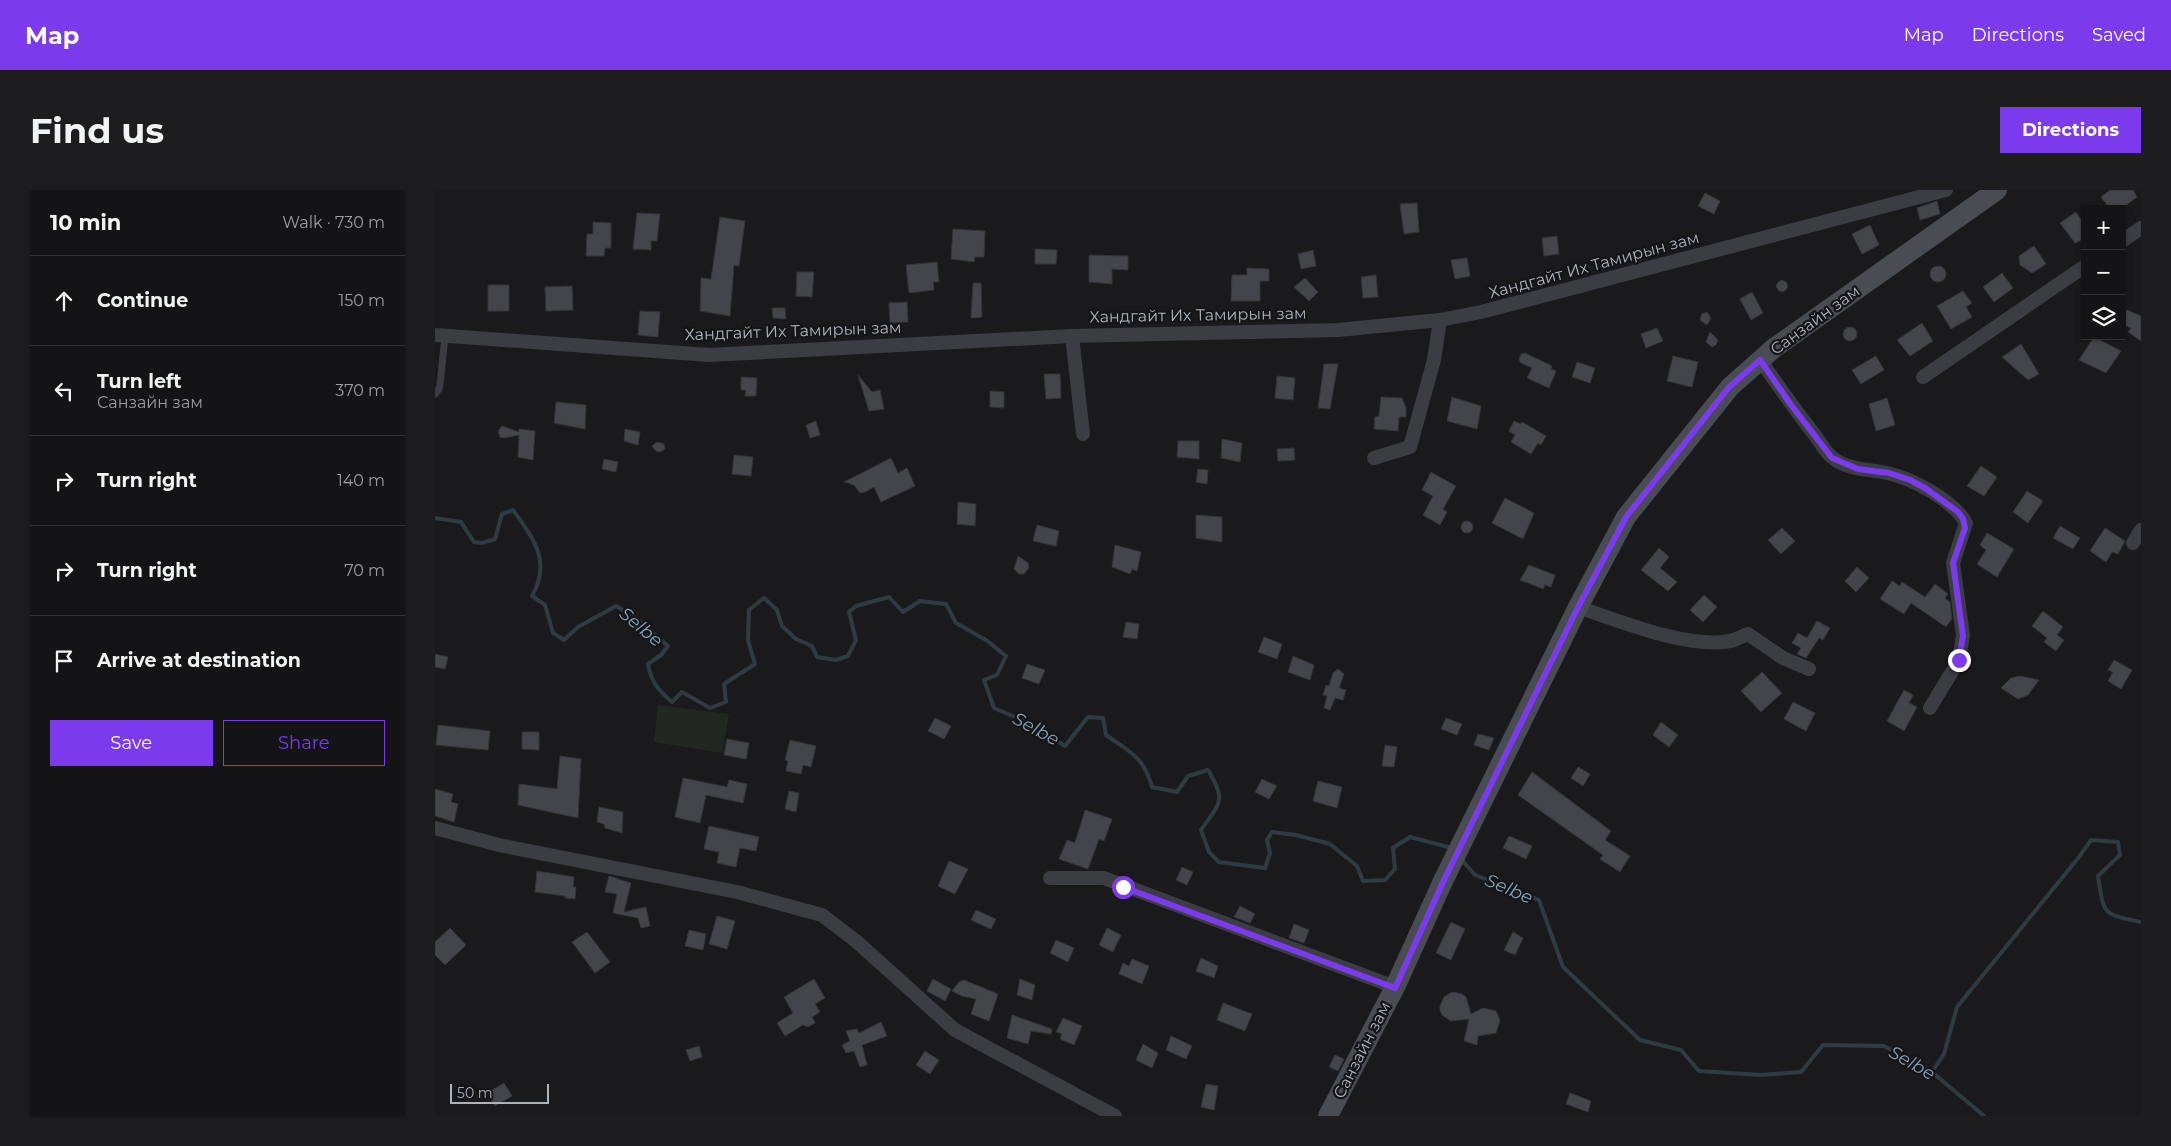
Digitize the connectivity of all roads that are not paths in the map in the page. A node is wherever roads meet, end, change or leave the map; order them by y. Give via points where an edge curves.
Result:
1 (1945, 190) edge
2 (1997, 190) edge
3 (2141, 228) edge
4 (2126, 238) edge
5 (2081, 269) edge
6 (1440, 320) junction
7 (440, 335) edge
8 (1072, 336) junction
9 (1760, 360) junction
10 (1923, 377) dead end
11 (435, 394) edge
12 (1083, 434) dead end
13 (1374, 458) dead end
14 (2141, 530) edge
15 (2133, 543) dead end
16 (1578, 607) junction
17 (1809, 669) dead end
18 (1930, 708) dead end
19 (435, 828) edge
20 (1050, 878) dead end
21 (1395, 988) junction
22 (1115, 1116) edge
23 (1329, 1116) edge

1 - 6 street, Хандгайт Их Тамирын зам
2 - 9 main road, Санзайн зам
3 - 4 street
5 - 10 street
6 - 8 street, Хандгайт Их Тамирын зам via 1338,330
6 - 13 street via 1434,360 1410,447
7 - 8 street, Хандгайт Их Тамирын зам via 709,354
7 - 11 lane via 440,385
8 - 12 street
9 - 16 main road, Санзайн зам via 1729,387 1626,517
9 - 18 street via 1832,458 1858,469 1889,473 1910,480 1958,512 1966,523 1953,563 1963,636 1959,660
14 - 15 street
16 - 17 street via 1641,628 1705,643 1731,641 1748,634 1783,658
16 - 21 main road, Санзайн зам via 1443,882
19 - 22 street via 499,845 737,892 822,916 856,941 955,1030
20 - 21 street via 1104,878
21 - 23 main road, Санзайн зам

